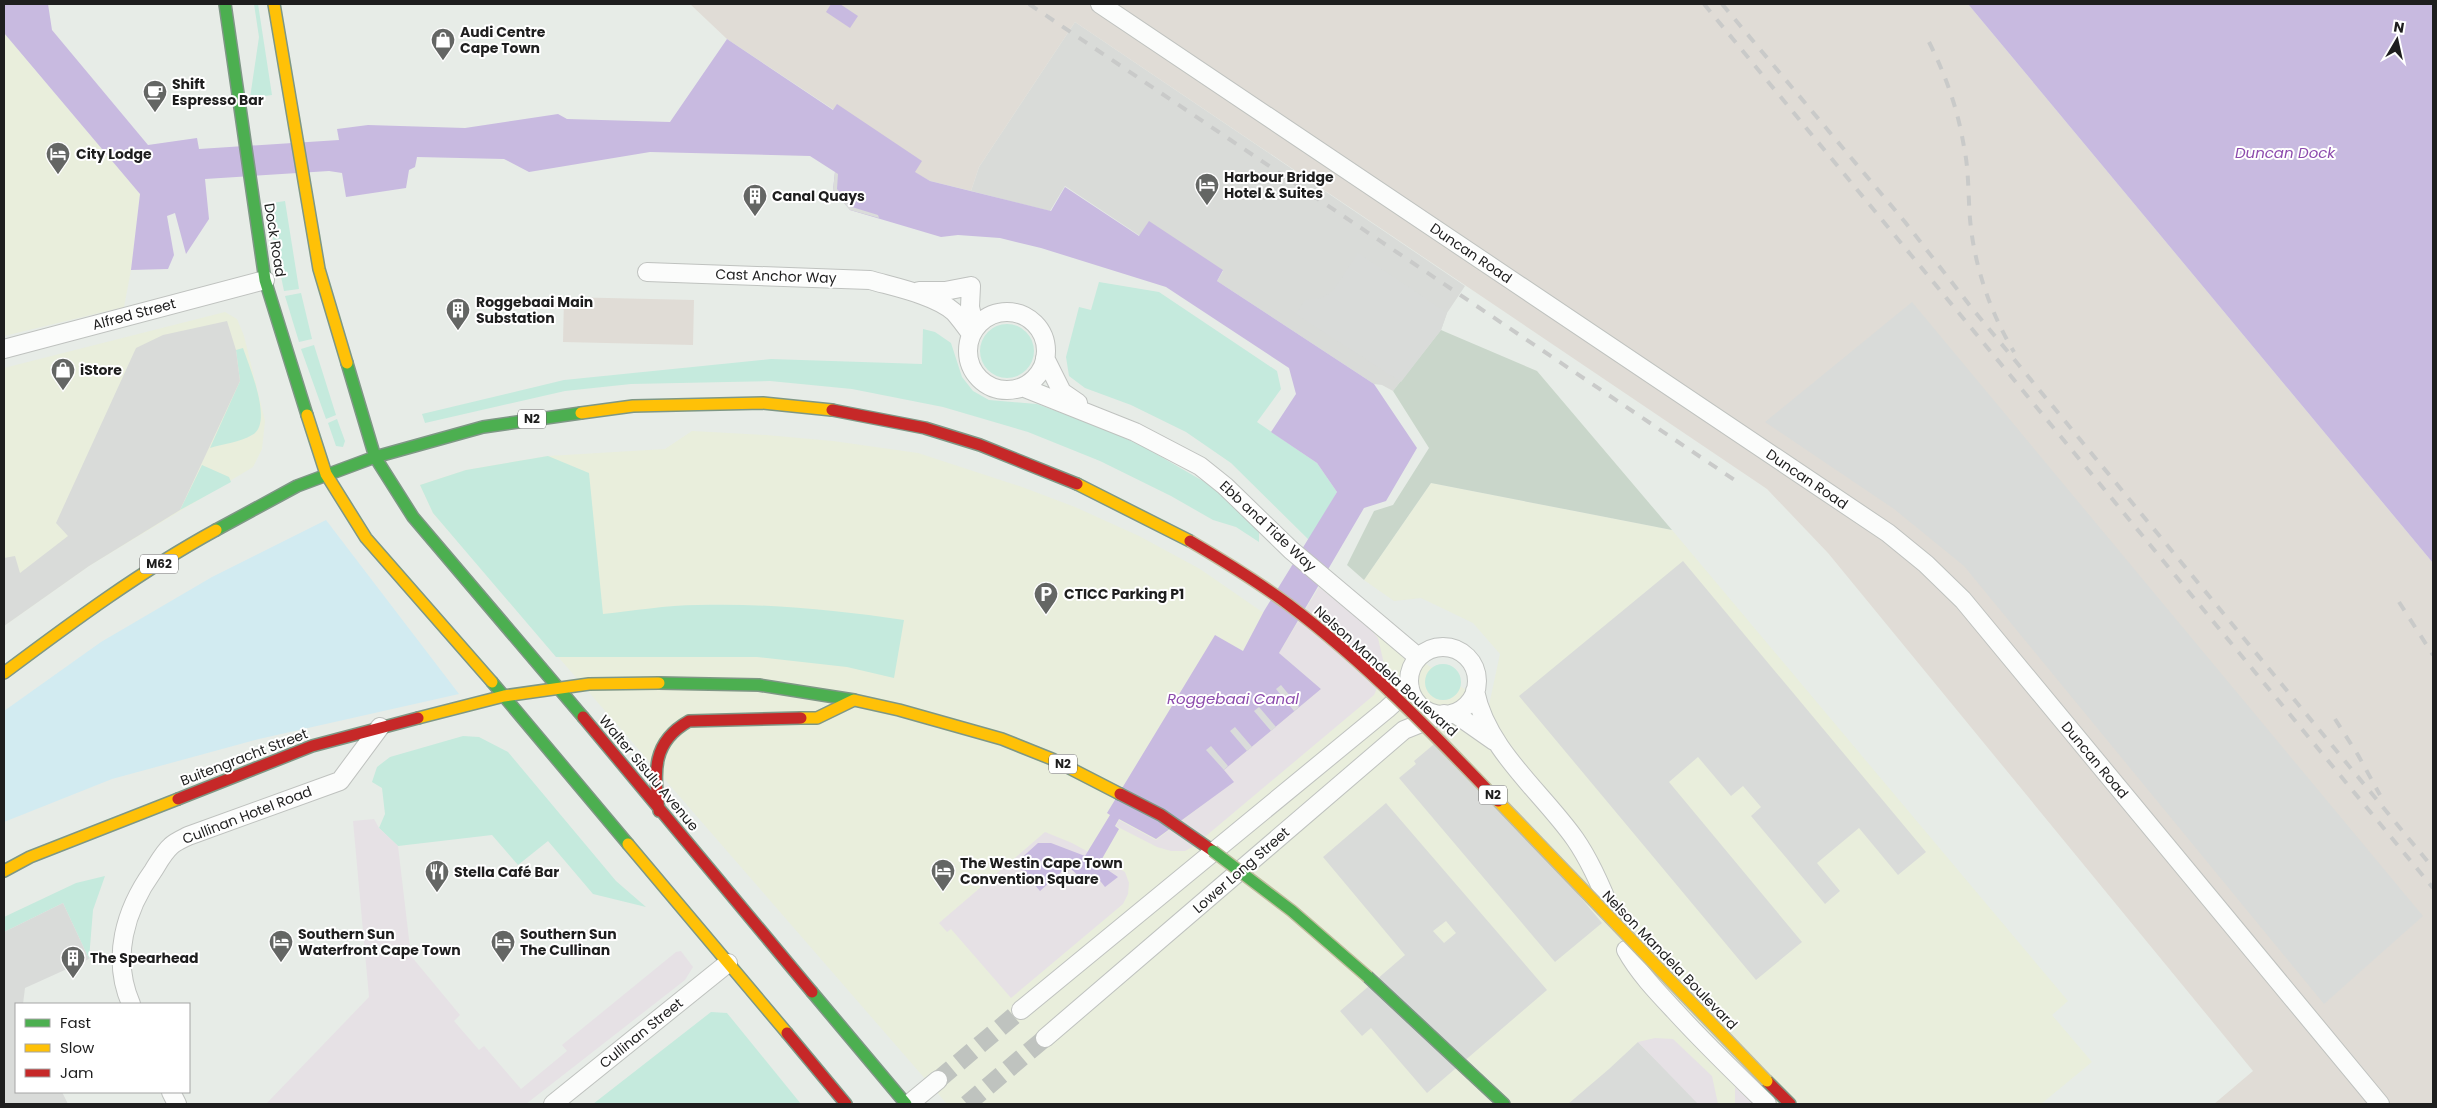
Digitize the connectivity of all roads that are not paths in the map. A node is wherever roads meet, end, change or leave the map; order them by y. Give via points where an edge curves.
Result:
1 (225, 4) edge
2 (274, 4) edge
3 (1100, 4) edge
4 (647, 272) dead end
5 (264, 280) junction
6 (970, 286) junction
7 (903, 290) junction
8 (1002, 312) junction
9 (973, 331) junction
10 (4, 349) edge
11 (1045, 358) junction
12 (1022, 387) junction
13 (1102, 418) junction
14 (375, 457) junction
15 (326, 474) junction
16 (1418, 657) junction
17 (4, 673) edge
18 (558, 687) junction
19 (1410, 688) junction
20 (1475, 691) junction
21 (504, 696) junction
22 (854, 700) junction
23 (1449, 713) junction
24 (380, 727) junction
25 (1497, 743) junction
26 (659, 811) junction
27 (4, 871) edge
28 (728, 962) junction
29 (132, 1003) edge
30 (1021, 1010) tunnel mouth
31 (1045, 1038) tunnel mouth
32 (938, 1080) tunnel mouth
33 (553, 1104) edge
34 (846, 1104) edge
35 (906, 1104) edge
36 (909, 1104) edge
37 (1504, 1104) edge
38 (1767, 1104) edge
39 (1790, 1104) edge
40 (2380, 1104) edge

1 - 5 main road, Dock Road
2 - 14 main road via 319,268
3 - 40 street, Duncan Road via 1888,534 1926,564 1963,600
4 - 7 street, Cast Anchor Way via 863,279
5 - 10 street, Alfred Street
5 - 15 main road, Dock Road
6 - 7 street, Cast Anchor Way via 934,292
6 - 8 street via 986,303
6 - 9 street
7 - 9 street, Cast Anchor Way via 945,306
8 - 9 street via 989,316
8 - 11 street via 1014,312 1035,324 1046,346
9 - 12 street via 968,360 974,373 996,389
11 - 12 street via 1037,375
11 - 13 street, Ebb and Tide Way via 1062,392
12 - 13 street, Ebb and Tide Way
13 - 16 street, Ebb and Tide Way via 1157,442 1200,466 1291,550
14 - 15 main road, Nelson Mandela Boulevard / N2
14 - 18 main road, Walter Sisulu Avenue via 413,517
14 - 39 main road, Nelson Mandela Boulevard / N2, bridge via 483,427 633,406 763,403 925,428 980,445 1077,484 1208,551 1324,631 1438,736 1646,958
15 - 17 main road, M62 via 215,530 139,576
15 - 21 main road via 366,538
16 - 19 street via 1410,671
16 - 20 street via 1426,651 1445,647 1463,654 1475,670
18 - 21 main road, N2
18 - 22 main road, N2 via 683,682 750,685
18 - 26 main road, Walter Sisulu Avenue
19 - 23 street via 1412,695 1429,712
19 - 30 street
20 - 23 street via 1469,702
20 - 25 street via 1479,709
21 - 24 main road, Buitengracht Street
21 - 28 main road
22 - 26 main road via 817,718 689,721 680,725 664,746 655,772
22 - 37 main road, N2, bridge via 1002,739 1052,759 1161,815 1264,887 1316,929
23 - 25 street
23 - 31 street, Lower Long Street via 1404,730
24 - 27 main road, Buitengracht Street via 304,749
24 - 29 street, Cullinan Hotel Road via 340,781 188,836 171,846 143,885 130,910 122,940 121,970 124,988
25 - 38 street via 1575,839 1598,879 1626,952 1704,1043
26 - 35 main road, Walter Sisulu Avenue
28 - 33 street, Cullinan Street
28 - 34 main road
32 - 36 street

